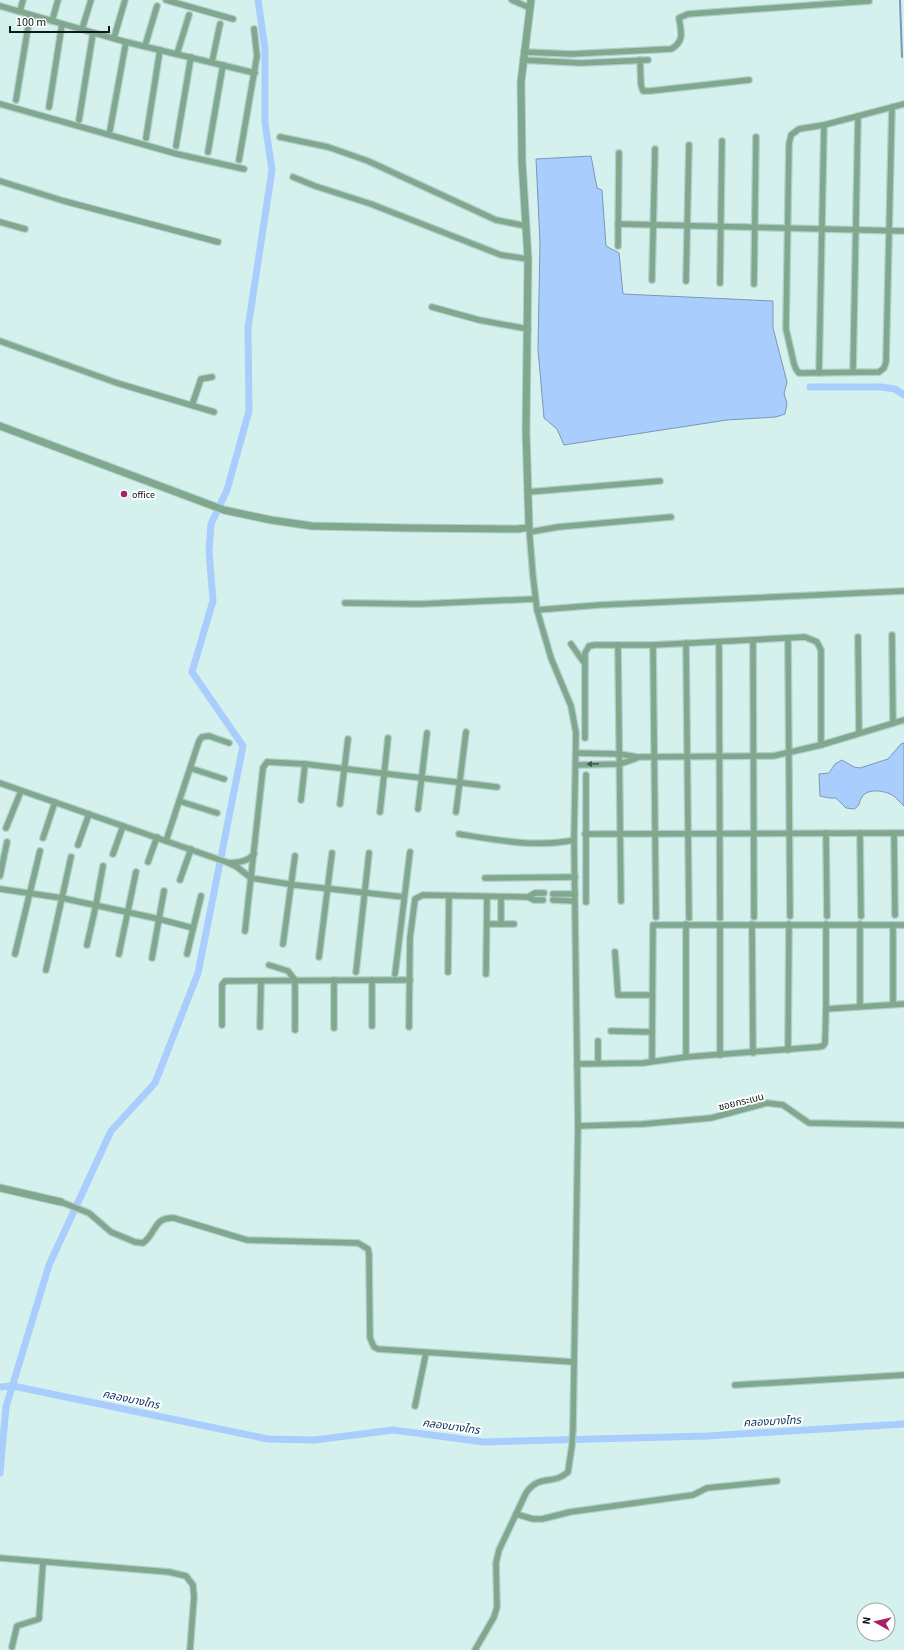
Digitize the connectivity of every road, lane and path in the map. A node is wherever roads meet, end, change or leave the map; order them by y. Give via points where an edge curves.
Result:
1 (23, 0) edge
2 (58, 0) edge
3 (91, 0) edge
4 (125, 0) edge
5 (166, 0) edge
6 (512, 0) edge
7 (869, 1) dead end
8 (531, 4) edge
9 (0, 6) edge
10 (157, 6) dead end
11 (20, 12) junction
12 (30, 15) junction
13 (189, 15) dead end
14 (233, 19) dead end
15 (52, 21) junction
16 (62, 24) junction
17 (220, 24) dead end
18 (82, 29) junction
19 (254, 29) dead end
20 (93, 33) junction
21 (114, 38) junction
22 (126, 42) junction
23 (145, 46) junction
24 (160, 50) junction
25 (524, 52) junction
26 (177, 54) junction
27 (191, 57) junction
28 (523, 60) junction
29 (640, 60) junction
30 (648, 60) dead end
31 (212, 62) junction
32 (223, 65) junction
33 (254, 73) junction
34 (749, 80) dead end
35 (16, 100) dead end
36 (0, 104) edge
37 (904, 104) edge
38 (48, 107) dead end
39 (892, 107) junction
40 (858, 116) junction
41 (79, 120) dead end
42 (824, 125) junction
43 (110, 130) dead end
44 (280, 136) dead end
45 (756, 137) dead end
46 (146, 138) dead end
47 (722, 141) dead end
48 (688, 145) dead end
49 (176, 146) dead end
50 (655, 150) dead end
51 (208, 152) dead end
52 (619, 153) dead end
53 (239, 160) dead end
54 (244, 170) dead end
55 (293, 177) dead end
56 (0, 181) edge
57 (0, 222) edge
58 (618, 224) junction
59 (653, 225) junction
60 (526, 226) junction
61 (687, 226) junction
62 (721, 227) junction
63 (755, 227) junction
64 (788, 228) junction
65 (25, 229) dead end
66 (822, 229) junction
67 (856, 230) junction
68 (890, 231) junction
69 (904, 231) edge
70 (218, 242) dead end
71 (618, 246) dead end
72 (528, 259) junction
73 (652, 280) dead end
74 (686, 282) dead end
75 (720, 283) dead end
76 (754, 284) dead end
77 (432, 307) dead end
78 (528, 329) junction
79 (0, 341) edge
80 (853, 372) junction
81 (819, 373) junction
82 (212, 378) dead end
83 (192, 406) junction
84 (214, 412) dead end
85 (0, 426) edge
86 (660, 481) dead end
87 (528, 492) junction
88 (671, 517) dead end
89 (529, 530) junction
90 (904, 591) edge
91 (536, 599) junction
92 (345, 603) dead end
93 (537, 610) junction
94 (892, 635) dead end
95 (858, 637) dead end
96 (788, 639) junction
97 (753, 641) junction
98 (719, 642) junction
99 (571, 644) dead end
100 (686, 644) junction
101 (618, 645) junction
102 (653, 645) junction
103 (585, 664) junction
104 (904, 720) edge
105 (893, 723) junction
106 (466, 732) dead end
107 (427, 733) dead end
108 (859, 733) junction
109 (388, 738) dead end
110 (586, 738) dead end
111 (348, 739) dead end
112 (229, 743) dead end
113 (820, 745) junction
114 (789, 752) junction
115 (576, 753) junction
116 (620, 754) junction
117 (688, 756) junction
118 (720, 756) junction
119 (753, 756) junction
120 (637, 757) junction
121 (654, 757) junction
122 (305, 764) junction
123 (620, 764) junction
124 (576, 765) junction
125 (190, 768) junction
126 (344, 768) junction
127 (384, 773) junction
128 (586, 775) dead end
129 (224, 778) dead end
130 (422, 778) junction
131 (459, 782) junction
132 (0, 784) edge
133 (497, 786) dead end
134 (21, 790) junction
135 (301, 800) dead end
136 (179, 801) junction
137 (55, 802) junction
138 (340, 804) dead end
139 (418, 809) dead end
140 (380, 812) dead end
141 (456, 812) dead end
142 (89, 814) junction
143 (217, 814) dead end
144 (122, 826) junction
145 (6, 828) dead end
146 (754, 833) junction
147 (789, 833) junction
148 (826, 833) junction
149 (860, 833) junction
150 (894, 833) junction
151 (904, 833) edge
152 (459, 834) dead end
153 (586, 834) junction
154 (620, 834) junction
155 (655, 834) junction
156 (688, 834) junction
157 (720, 834) junction
158 (43, 838) dead end
159 (157, 838) junction
160 (574, 840) junction
161 (166, 841) junction
162 (7, 842) dead end
163 (78, 845) dead end
164 (191, 849) junction
165 (40, 851) dead end
166 (410, 852) dead end
167 (332, 853) dead end
168 (369, 853) dead end
169 (113, 854) dead end
170 (254, 854) junction
171 (295, 856) dead end
172 (71, 857) dead end
173 (148, 862) dead end
174 (229, 863) junction
175 (103, 866) dead end
176 (136, 872) dead end
177 (0, 876) edge
178 (575, 877) junction
179 (251, 878) junction
180 (485, 878) dead end
181 (180, 880) dead end
182 (291, 884) junction
183 (0, 889) edge
184 (328, 889) junction
185 (164, 891) dead end
186 (31, 892) junction
187 (365, 893) junction
188 (544, 893) dead end
189 (553, 894) dead end
190 (575, 894) junction
191 (201, 896) dead end
192 (449, 896) junction
193 (404, 897) junction
194 (487, 897) junction
195 (501, 897) junction
196 (528, 897) junction
197 (62, 898) junction
198 (543, 900) dead end
199 (553, 900) dead end
200 (574, 901) junction
201 (621, 901) dead end
202 (586, 902) dead end
203 (96, 905) junction
204 (128, 912) junction
205 (895, 915) dead end
206 (790, 916) dead end
207 (827, 916) dead end
208 (861, 916) dead end
209 (656, 917) dead end
210 (754, 917) dead end
211 (689, 918) dead end
212 (720, 918) dead end
213 (159, 919) junction
214 (487, 924) junction
215 (502, 924) junction
216 (514, 924) dead end
217 (686, 924) junction
218 (720, 924) junction
219 (752, 924) junction
220 (789, 924) junction
221 (826, 924) junction
222 (860, 924) junction
223 (893, 925) junction
224 (904, 925) edge
225 (193, 928) junction
226 (245, 931) dead end
227 (283, 944) dead end
228 (87, 945) dead end
229 (615, 952) dead end
230 (15, 954) dead end
231 (118, 954) dead end
232 (187, 954) dead end
233 (319, 957) dead end
234 (152, 958) dead end
235 (269, 965) dead end
236 (46, 970) dead end
237 (356, 972) dead end
238 (448, 972) dead end
239 (394, 974) dead end
240 (486, 974) dead end
241 (294, 980) junction
242 (334, 980) junction
243 (372, 980) junction
244 (410, 980) junction
245 (261, 981) junction
246 (652, 995) junction
247 (893, 1004) junction
248 (904, 1004) edge
249 (860, 1006) junction
250 (826, 1008) junction
251 (222, 1025) dead end
252 (372, 1026) dead end
253 (260, 1027) dead end
254 (409, 1027) dead end
255 (334, 1028) dead end
256 (295, 1030) dead end
257 (611, 1031) dead end
258 (652, 1032) junction
259 (598, 1041) dead end
260 (788, 1050) junction
261 (753, 1053) junction
262 (720, 1055) junction
263 (686, 1057) junction
264 (652, 1061) junction
265 (598, 1063) junction
266 (577, 1064) junction
267 (904, 1125) edge
268 (578, 1126) junction
269 (0, 1188) edge
270 (61, 1202) joint
271 (426, 1353) junction
272 (574, 1362) junction
273 (904, 1375) edge
274 (735, 1385) dead end
275 (415, 1406) dead end
276 (777, 1481) dead end
277 (516, 1514) junction
278 (1, 1559) edge
279 (43, 1562) junction
280 (12, 1647) dead end
281 (190, 1650) edge
282 (475, 1650) edge

1 - 11 street
2 - 15 street
3 - 18 street
4 - 21 street
5 - 14 street
6 - 8 street
7 - 25 street via 688,14 679,18 681,40 680,44 672,49 572,54
8 - 25 street
9 - 11 street
10 - 23 street
11 - 12 street
12 - 15 street
12 - 35 street
13 - 26 street
15 - 16 street
16 - 18 street
16 - 38 street
17 - 31 street
18 - 20 street
19 - 33 street via 257,48
20 - 21 street
20 - 41 street
21 - 22 street
22 - 23 street
22 - 43 street
23 - 24 street
24 - 26 street
24 - 46 street
25 - 28 street
26 - 27 street
27 - 31 street
27 - 49 street
28 - 29 street via 581,63
28 - 60 street via 522,162
29 - 30 street
29 - 34 street via 641,85 642,90 646,92
31 - 32 street
32 - 33 street
32 - 51 street
33 - 53 street
36 - 54 street via 177,154
37 - 39 street
39 - 40 street
39 - 68 street
40 - 42 street
40 - 67 street
42 - 64 street via 799,129 793,132 790,138
42 - 66 street
44 - 60 street via 328,147 368,161 496,220
45 - 63 street
47 - 62 street
48 - 61 street
50 - 59 street
52 - 58 street
55 - 72 street via 371,204 501,255
56 - 70 street via 64,201
57 - 65 street
58 - 59 street
58 - 71 street
59 - 61 street
59 - 73 street
60 - 72 street
61 - 62 street
61 - 74 street
62 - 63 street
62 - 75 street
63 - 64 street
63 - 76 street
64 - 66 street
64 - 81 street via 786,328 796,370 805,374
66 - 67 street
66 - 81 street
67 - 68 street
67 - 80 street
68 - 69 street
68 - 80 street via 886,362 884,368 878,372
72 - 78 street
77 - 78 street via 478,320
78 - 87 street
79 - 83 street via 71,368
80 - 81 street
82 - 83 street via 202,378
83 - 84 street
85 - 89 street via 224,510 271,520 312,526
86 - 87 street
87 - 89 street
88 - 89 street
89 - 91 street
90 - 93 street
91 - 92 street via 420,604
91 - 93 street
93 - 115 street via 551,658 571,706
94 - 105 street
95 - 108 street
96 - 97 street
96 - 113 street via 813,639 821,650
96 - 114 street
97 - 98 street
97 - 119 street
98 - 100 street
98 - 118 street
99 - 103 street
100 - 102 street
100 - 117 street
101 - 102 street
101 - 103 street via 589,646 585,653
101 - 116 street
102 - 121 street
103 - 110 street
104 - 105 street
105 - 108 street
106 - 131 street
107 - 130 street
108 - 113 street
109 - 127 street
111 - 126 street
112 - 125 street via 209,736 202,737
113 - 114 street
114 - 119 street via 773,756
114 - 147 street
115 - 116 street
115 - 124 street
116 - 120 street
116 - 123 street
117 - 118 street
117 - 121 street
117 - 156 street
118 - 119 street
118 - 157 street
119 - 146 street
120 - 121 street
120 - 123 street
121 - 155 street
122 - 126 street
122 - 135 street
122 - 170 street via 272,761 265,764
123 -> 124 street
123 - 154 street
124 - 160 street
125 - 129 street
125 - 136 street
126 - 127 street
126 - 138 street
127 - 130 street
127 - 140 street
128 - 153 street
130 - 131 street
130 - 139 street
131 - 133 street
131 - 141 street
132 - 134 street
134 - 137 street
134 - 145 street
136 - 143 street
136 - 161 street
137 - 142 street
137 - 158 street
142 - 144 street
142 - 163 street
144 - 159 street
144 - 169 street
146 - 147 street
146 - 157 street
146 - 210 street
147 - 148 street
147 - 206 street
148 - 149 street
148 - 207 street
149 - 150 street
149 - 208 street
150 - 151 street
150 - 205 street
152 - 160 street via 494,840 548,844
153 - 154 street
153 - 202 street
154 - 155 street
154 - 201 street
155 - 156 street
155 - 209 street
156 - 157 street
156 - 211 street
157 - 212 street
159 - 161 street
159 - 173 street
160 - 178 street
161 - 164 street
162 - 177 street
164 - 174 street
164 - 181 street
165 - 186 street
166 - 193 street
167 - 184 street
168 - 187 street
170 - 174 street via 249,859
170 - 179 street
171 - 182 street
172 - 197 street
174 - 179 street
175 - 203 street
176 - 204 street
178 - 180 street
178 - 190 street
179 - 182 street
179 - 226 street
182 - 184 street
182 - 227 street
183 - 186 street
184 - 187 street
184 - 233 street
185 - 213 street
186 - 197 street
186 - 230 street
187 - 193 street
187 - 237 street
188 - 196 street via 535,893
189 - 190 street
190 - 200 street
191 - 225 street
192 - 194 street
192 - 238 street
192 - 244 street via 423,895 415,899 410,938
193 - 239 street
194 - 195 street
194 - 214 street
195 - 196 street
195 - 215 street
196 - 198 street
197 - 203 street
197 - 236 street
199 - 200 street
200 - 266 street
203 - 204 street
203 - 228 street
204 - 213 street
204 - 231 street
213 - 225 street
213 - 234 street
214 - 215 street
214 - 240 street
215 - 216 street
217 - 218 street
217 - 246 street via 653,925
217 - 263 street
218 - 219 street
218 - 262 street
219 - 220 street
219 - 261 street
220 - 221 street
220 - 260 street
221 - 222 street
221 - 250 street
222 - 223 street
222 - 249 street
223 - 224 street
223 - 247 street
225 - 232 street
229 - 246 street via 618,995
235 - 241 street via 288,971
241 - 242 street
241 - 245 street
241 - 256 street
242 - 243 street
242 - 255 street
243 - 244 street
243 - 252 street
244 - 254 street
245 - 251 street via 222,982
245 - 253 street
246 - 258 street
247 - 248 street
247 - 249 street
249 - 250 street
250 - 260 street via 823,1046
257 - 258 street
258 - 264 street
259 - 265 street
260 - 261 street
261 - 262 street
262 - 263 street
263 - 264 street
264 - 265 street
265 - 266 street
266 - 268 street
267 - 268 street, ซอยกระเบน via 809,1123 783,1105 767,1103 711,1118
268 - 272 street
269 - 270 street
270 - 271 street via 89,1213 111,1232 135,1242 143,1243 148,1239 160,1220 174,1218 247,1240 358,1243 368,1249 369,1254 371,1344 378,1349
271 - 272 street
271 - 275 street
272 - 277 street via 573,1428 568,1472 558,1478 536,1482 526,1493
273 - 274 street
276 - 277 street via 708,1488 693,1495 570,1512 542,1519
277 - 282 street via 499,1550 496,1563 497,1607 494,1617
278 - 279 street
279 - 280 street via 39,1619 17,1626
279 - 281 street via 169,1572 186,1576 193,1585 194,1597

